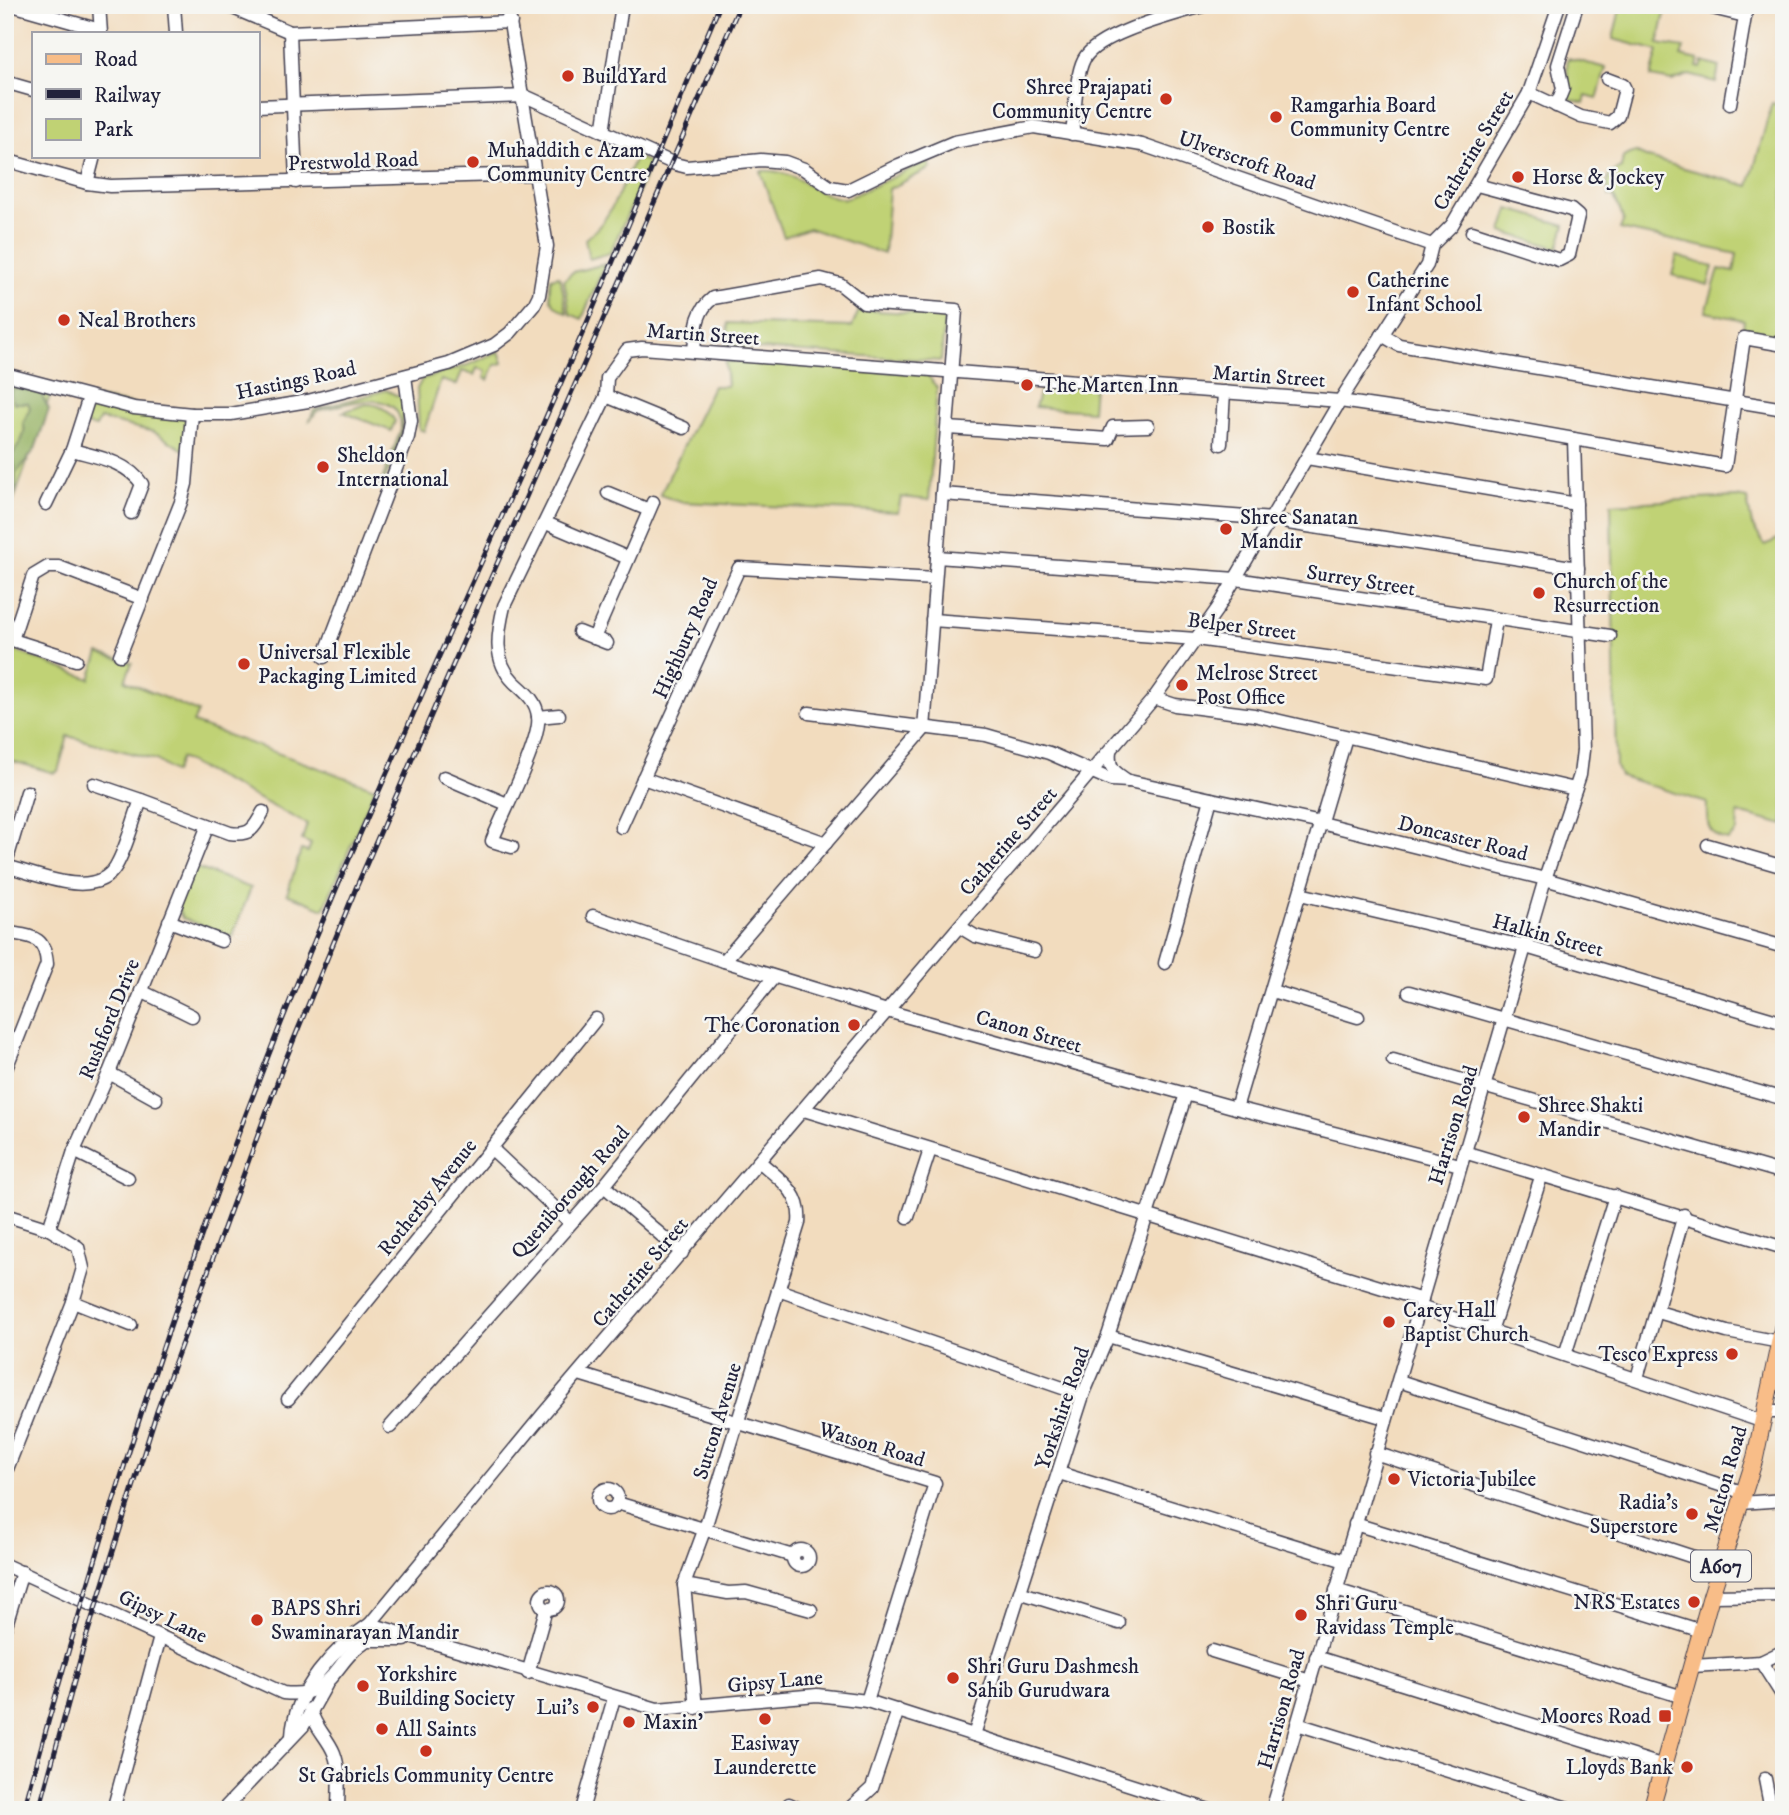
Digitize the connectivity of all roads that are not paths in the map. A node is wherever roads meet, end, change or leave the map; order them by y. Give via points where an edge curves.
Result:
1 (12, 5) edge
2 (99, 5) edge
3 (174, 5) edge
4 (226, 5) edge
5 (508, 5) edge
6 (622, 5) edge
7 (1206, 5) edge
8 (1559, 5) edge
9 (1577, 5) edge
10 (1708, 7) dead end
11 (1746, 11) edge
12 (511, 22) junction
13 (101, 32) edge
14 (176, 32) edge
15 (290, 32) junction
16 (1607, 79) dead end
17 (5, 82) edge
18 (32, 90) edge
19 (1529, 93) junction
20 (524, 96) junction
21 (294, 104) junction
22 (1730, 104) dead end
23 (259, 106) edge
24 (1556, 106) junction
25 (603, 132) junction
26 (1072, 134) junction
27 (94, 158) edge
28 (5, 160) edge
29 (537, 174) junction
30 (296, 182) junction
31 (88, 183) junction
32 (1477, 185) junction
33 (1472, 232) dead end
34 (1432, 245) junction
35 (1382, 335) junction
36 (1784, 345) edge
37 (694, 351) junction
38 (951, 371) junction
39 (5, 373) edge
40 (405, 376) junction
41 (1224, 392) junction
42 (606, 396) junction
43 (89, 397) junction
44 (1340, 401) junction
45 (1735, 401) junction
46 (1784, 409) edge
47 (192, 414) junction
48 (1148, 425) dead end
49 (684, 428) dead end
50 (948, 428) junction
51 (1574, 439) junction
52 (1221, 444) dead end
53 (72, 450) junction
54 (1307, 458) junction
55 (608, 493) dead end
56 (942, 494) junction
57 (46, 504) dead end
58 (1576, 504) junction
59 (131, 513) dead end
60 (1273, 519) junction
61 (546, 523) junction
62 (1288, 523) dead end
63 (937, 557) junction
64 (628, 558) junction
65 (1578, 568) junction
66 (935, 579) junction
67 (1236, 579) junction
68 (143, 598) junction
69 (932, 620) junction
70 (1496, 620) junction
71 (579, 632) dead end
72 (1580, 632) junction
73 (1610, 636) dead end
74 (594, 638) junction
75 (9, 639) edge
76 (1196, 639) junction
77 (607, 643) dead end
78 (120, 655) dead end
79 (324, 657) dead end
80 (76, 660) dead end
81 (1154, 698) junction
82 (809, 713) dead end
83 (559, 715) dead end
84 (538, 718) junction
85 (924, 729) junction
86 (1346, 737) junction
87 (1110, 751) junction
88 (1093, 772) junction
89 (444, 778) dead end
90 (643, 778) junction
91 (1129, 781) junction
92 (94, 785) dead end
93 (1575, 789) junction
94 (27, 792) dead end
95 (1212, 799) junction
96 (141, 800) junction
97 (507, 804) junction
98 (263, 812) dead end
99 (1321, 822) junction
100 (208, 825) junction
101 (621, 827) dead end
102 (826, 842) junction
103 (1708, 845) dead end
104 (512, 847) dead end
105 (5, 866) edge
106 (1784, 867) edge
107 (1545, 879) junction
108 (1300, 894) junction
109 (593, 916) dead end
110 (169, 921) junction
111 (960, 927) junction
112 (5, 932) edge
113 (221, 941) dead end
114 (1526, 947) junction
115 (1784, 947) edge
116 (1034, 951) dead end
117 (723, 961) junction
118 (1165, 963) dead end
119 (774, 976) junction
120 (141, 991) junction
121 (1272, 991) junction
122 (1409, 992) dead end
123 (887, 1011) junction
124 (192, 1016) dead end
125 (1358, 1017) dead end
126 (596, 1019) dead end
127 (1505, 1020) junction
128 (1784, 1023) edge
129 (1393, 1060) dead end
130 (5, 1071) edge
131 (109, 1073) junction
132 (1484, 1086) junction
133 (1186, 1094) junction
134 (156, 1099) dead end
135 (1784, 1099) edge
136 (1236, 1108) junction
137 (804, 1110) junction
138 (492, 1149) junction
139 (930, 1150) junction
140 (74, 1151) junction
141 (1462, 1159) junction
142 (760, 1162) junction
143 (1784, 1173) edge
144 (1541, 1177) junction
145 (128, 1178) dead end
146 (604, 1186) junction
147 (1615, 1196) junction
148 (5, 1215) edge
149 (1684, 1216) junction
150 (908, 1217) dead end
151 (1146, 1217) junction
152 (570, 1222) junction
153 (49, 1229) junction
154 (1784, 1248) edge
155 (682, 1252) junction
156 (778, 1290) junction
157 (73, 1303) junction
158 (1421, 1304) junction
159 (1658, 1312) junction
160 (131, 1325) dead end
161 (1782, 1329) edge
162 (1491, 1331) junction
163 (1108, 1336) junction
164 (1565, 1355) junction
165 (579, 1374) junction
166 (1637, 1378) junction
167 (1398, 1381) junction
168 (1083, 1395) junction
169 (288, 1399) dead end
170 (1784, 1412) edge
171 (1765, 1417) junction
172 (1385, 1418) junction
173 (737, 1422) junction
174 (390, 1427) dead end
175 (1375, 1453) junction
176 (1059, 1472) junction
177 (5, 1474) edge
178 (1743, 1498) junction
179 (1784, 1500) edge
180 (617, 1503) dead end
181 (1355, 1524) junction
182 (705, 1528) junction
183 (793, 1556) dead end
184 (1345, 1561) junction
185 (5, 1565) edge
186 (1721, 1566) junction
187 (22, 1572) junction
188 (684, 1585) junction
189 (1336, 1590) junction
190 (1021, 1593) junction
191 (1784, 1595) edge
192 (1711, 1597) junction
193 (390, 1598) junction
194 (546, 1609) dead end
195 (811, 1609) dead end
196 (1119, 1623) dead end
197 (370, 1624) junction
198 (5, 1628) edge
199 (1702, 1631) junction
200 (400, 1633) junction
201 (160, 1637) junction
202 (421, 1641) junction
203 (361, 1644) junction
204 (1212, 1651) dead end
205 (1784, 1651) edge
206 (1317, 1657) junction
207 (1761, 1662) junction
208 (1692, 1666) junction
209 (528, 1674) junction
210 (1310, 1682) junction
211 (326, 1684) junction
212 (283, 1693) junction
213 (306, 1695) junction
214 (1683, 1697) junction
215 (614, 1698) junction
216 (1784, 1698) edge
217 (867, 1700) junction
218 (696, 1708) junction
219 (898, 1710) junction
220 (311, 1714) junction
221 (295, 1720) junction
222 (1297, 1724) junction
223 (318, 1732) junction
224 (974, 1735) junction
225 (292, 1736) junction
226 (1664, 1766) junction
227 (1765, 1779) dead end
228 (789, 1804) dead end
229 (113, 1810) edge
230 (223, 1810) edge
231 (338, 1810) edge
232 (582, 1810) edge
233 (802, 1810) edge
234 (848, 1810) edge
235 (1209, 1810) edge
236 (1272, 1810) edge
237 (1574, 1810) edge
238 (1651, 1810) edge
239 (1771, 1810) edge

1 - 13 street
2 - 13 street
3 - 14 street
4 - 15 street
5 - 12 street
6 - 25 street
7 - 26 street via 1093,48 1081,67
8 - 19 street, Catherine Street
9 - 24 street via 1558,65 1563,89
10 - 11 street
11 - 22 street
12 - 15 street
12 - 20 street
15 - 21 street
16 - 24 street via 1625,89 1613,122 1581,117
17 - 18 street
19 - 24 street
19 - 32 street, Catherine Street
20 - 21 street
20 - 25 street
20 - 29 street
21 - 23 street
21 - 30 street
25 - 26 street, Ulverscroft Road via 687,167 785,162 830,187 848,190 954,142 1034,127
26 - 34 street, Ulverscroft Road via 1142,145
27 - 31 street
28 - 31 street, Prestwold Road
29 - 30 street, Prestwold Road
29 - 40 street, Hastings Road via 547,249 543,283 534,305 494,345
30 - 31 street, Prestwold Road via 133,187
32 - 33 street via 1571,210 1578,216 1578,224 1569,255 1559,260
32 - 34 street, Catherine Street via 1452,225
34 - 35 street, Catherine Street via 1427,265
35 - 44 street, Catherine Street
35 - 45 street via 1399,345
36 - 45 street via 1744,338
37 - 38 street, Martin Street
37 - 38 street via 696,319 713,298 831,280 864,303 956,310
37 - 42 street, Martin Street via 627,350 607,378
38 - 41 street, Martin Street
38 - 50 street
39 - 43 street, Hastings Road
40 - 47 street, Hastings Road via 274,409
40 - 79 street via 411,421 408,437
41 - 44 street, Martin Street
41 - 52 street
42 - 49 street
42 - 61 street, Martin Street
43 - 47 street, Hastings Road via 158,412
43 - 53 street
44 - 51 street, Martin Street
44 - 54 street, Catherine Street
45 - 46 street
45 - 51 street, Martin Street via 1726,466
47 - 68 street via 186,484
48 - 50 street via 1113,427 1108,439
50 - 56 street
51 - 58 street, Harrison Road
53 - 57 street
53 - 59 street via 134,473 142,484
54 - 58 street
54 - 60 street, Catherine Street
55 - 64 street via 651,506
56 - 60 street
56 - 63 street
58 - 65 street, Harrison Road
60 - 67 street, Catherine Street
61 - 64 street
61 - 84 street, Martin Street via 504,606 498,635 504,667 528,695
62 - 65 street
63 - 66 street
63 - 67 street, Surrey Street
64 - 74 street
65 - 72 street, Harrison Road
66 - 69 street
66 - 90 street, Highbury Road via 739,568
67 - 70 street, Surrey Street
67 - 76 street, Catherine Street
68 - 75 street via 48,567 33,576
68 - 78 street
69 - 76 street, Belper Street
69 - 85 street
70 - 72 street, Surrey Street
70 - 76 street, Belper Street via 1486,679
71 - 74 street
72 - 73 street, Surrey Street
72 - 93 street, Harrison Road via 1583,750
74 - 77 street
75 - 80 street
76 - 81 street, Catherine Street
81 - 86 street
81 - 87 street, Catherine Street
82 - 85 street, Doncaster Road
83 - 84 street
84 - 97 street via 536,736
85 - 88 street, Doncaster Road via 1023,744
85 - 102 street
86 - 93 street
86 - 99 street
87 - 88 street, Catherine Street
87 - 91 street via 1112,770
88 - 91 street, Doncaster Road
88 - 111 street, Catherine Street
89 - 97 street
90 - 101 street, Highbury Road
90 - 102 street
91 - 95 street, Doncaster Road
92 - 96 street
93 - 107 street, Harrison Road
94 - 105 street
95 - 99 street, Doncaster Road
95 - 118 street
96 - 100 street
96 - 105 street via 116,867 102,880 61,881
97 - 104 street via 492,841
98 - 100 street via 254,830 244,835
99 - 107 street, Doncaster Road
99 - 108 street
100 - 110 street, Rushford Drive
102 - 117 street
103 - 106 street
107 - 114 street, Harrison Road
107 - 115 street, Doncaster Road
108 - 114 street, Halkin Street
108 - 121 street
109 - 117 street, Canon Street
110 - 113 street
110 - 120 street, Rushford Drive
111 - 116 street via 975,936
111 - 123 street, Catherine Street
112 - 130 street via 39,940 45,946 47,964
114 - 127 street, Harrison Road
114 - 128 street, Halkin Street
117 - 119 street, Canon Street
119 - 123 street, Canon Street
119 - 146 street, Queniborough Road
120 - 124 street
120 - 131 street, Rushford Drive
121 - 125 street
121 - 136 street
122 - 127 street
123 - 133 street, Canon Street
123 - 137 street, Catherine Street
126 - 138 street, Rotherby Avenue
127 - 132 street, Harrison Road
127 - 135 street
129 - 132 street
131 - 134 street
131 - 140 street, Rushford Drive
132 - 141 street, Harrison Road
132 - 143 street
133 - 136 street, Canon Street
133 - 151 street, Yorkshire Road
136 - 141 street, Canon Street
137 - 139 street
137 - 142 street, Catherine Street
138 - 152 street
138 - 169 street, Rotherby Avenue
139 - 150 street
139 - 151 street
140 - 145 street
140 - 153 street, Rushford Drive
141 - 144 street, Canon Street
141 - 158 street, Harrison Road
142 - 155 street, Catherine Street
142 - 156 street, Sutton Avenue via 794,1193 800,1213
144 - 147 street, Canon Street
144 - 162 street
146 - 152 street, Queniborough Road
146 - 155 street
147 - 149 street, Canon Street
147 - 164 street
148 - 153 street
149 - 154 street, Canon Street
149 - 159 street
151 - 158 street
151 - 163 street, Yorkshire Road
152 - 174 street, Queniborough Road
153 - 157 street via 78,1247 83,1268
155 - 165 street, Catherine Street
156 - 168 street
156 - 173 street, Sutton Avenue
157 - 160 street
157 - 177 street
158 - 162 street
158 - 167 street, Harrison Road
159 - 161 street via 1727,1332
159 - 166 street
161 - 171 main road, Melton Road / A607
162 - 164 street
163 - 168 street, Yorkshire Road
163 - 172 street
164 - 166 street
165 - 173 street, Watson Road
165 - 193 street, Catherine Street
166 - 171 street
167 - 172 street, Harrison Road
167 - 178 street
168 - 176 street, Yorkshire Road
170 - 171 street
171 - 178 main road, Melton Road / A607
172 - 175 street, Harrison Road
173 - 182 street, Sutton Avenue
173 - 217 street, Watson Road via 935,1483
175 - 181 street, Harrison Road
175 - 186 street
176 - 184 street
176 - 190 street, Yorkshire Road
178 - 179 street
178 - 186 main road, Melton Road / A607
180 - 182 street
181 - 184 street, Harrison Road
181 - 199 street
182 - 183 street
182 - 188 street, Sutton Avenue
184 - 189 street, Harrison Road
185 - 187 street, Gipsy Lane
186 - 192 main road, Melton Road / A607
187 - 198 street
187 - 201 street, Gipsy Lane
188 - 195 street via 728,1593 746,1591
188 - 218 street, Sutton Avenue
189 - 206 street, Harrison Road
189 - 214 street
190 - 196 street
190 - 224 street, Yorkshire Road
191 - 192 street
192 - 199 main road, Melton Road / A607
193 - 197 street, Catherine Street
193 - 200 street via 392,1624
194 - 209 street
197 - 200 street, Gipsy Lane
197 - 203 street
197 - 213 street via 349,1638
199 - 208 main road, Melton Road / A607
200 - 202 street, Gipsy Lane
201 - 212 street, Gipsy Lane
201 - 229 street
202 - 203 street, Gipsy Lane via 375,1637
202 - 209 street, Gipsy Lane
203 - 211 street
204 - 210 street
205 - 207 street
206 - 210 street, Harrison Road
206 - 226 street
207 - 208 street
207 - 216 street
208 - 214 main road, Melton Road / A607
209 - 215 street, Gipsy Lane
210 - 222 street, Harrison Road
211 - 213 street
211 - 220 street
212 - 213 street, Gipsy Lane
212 - 221 street
213 - 220 street
213 - 221 street
214 - 226 main road, Melton Road / A607
215 - 218 street, Gipsy Lane via 657,1709
215 - 232 street
217 - 218 street, Gipsy Lane via 817,1695
217 - 219 street, Gipsy Lane
219 - 224 street, Gipsy Lane
219 - 234 street via 872,1788
220 - 223 street
220 - 225 street
221 - 225 street
222 - 236 street, Harrison Road
222 - 237 street
223 - 225 street
223 - 231 street via 334,1752 338,1766
224 - 235 street, Gipsy Lane
225 - 230 street
226 - 238 main road, Melton Road / A607
227 - 239 street
228 - 233 street

